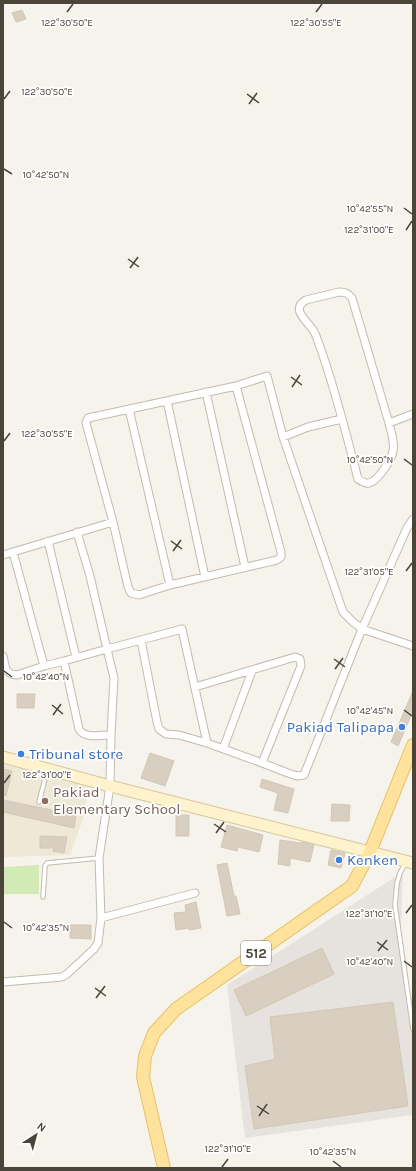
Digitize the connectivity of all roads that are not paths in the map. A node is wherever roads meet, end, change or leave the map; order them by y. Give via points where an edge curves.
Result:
1 (236, 386) junction
2 (206, 392) junction
3 (167, 401) junction
4 (129, 409) junction
5 (413, 414) edge
6 (342, 419) junction
7 (389, 423) junction
8 (283, 437) junction
9 (413, 519) edge
10 (113, 522) junction
11 (77, 532) junction
12 (48, 541) junction
13 (13, 552) junction
14 (3, 555) edge
15 (245, 567) junction
16 (205, 577) junction
17 (170, 585) junction
18 (362, 628) junction
19 (141, 640) junction
20 (413, 646) edge
21 (107, 649) junction
22 (3, 656) edge
23 (76, 657) junction
24 (64, 661) junction
25 (44, 666) junction
26 (252, 671) junction
27 (195, 688) junction
28 (111, 735) junction
29 (207, 743) junction
30 (413, 745) edge
31 (223, 749) junction
32 (3, 757) edge
33 (262, 762) junction
34 (48, 768) junction
35 (110, 786) junction
36 (39, 802) dead end
37 (370, 852) junction
38 (99, 858) junction
39 (410, 862) edge
40 (195, 894) dead end
41 (43, 897) dead end
42 (101, 918) junction
43 (3, 982) edge
44 (413, 1029) edge
45 (164, 1168) edge

1 - 2 street
1 - 8 street via 267,376
1 - 15 street via 281,552 278,560
2 - 3 street
2 - 15 street
3 - 4 street
3 - 16 street
4 - 10 street via 93,416 88,418 86,423
4 - 17 street
5 - 7 street
6 - 7 street via 358,479 368,483 379,476 393,452
6 - 7 street via 330,374 314,330 300,315 300,307 306,300 339,292 349,294 352,298
6 - 8 street via 308,427
8 - 18 street via 343,612
9 - 18 street
10 - 11 street
10 - 17 street via 131,593 139,595
11 - 12 street
11 - 21 street
12 - 13 street
12 - 23 street
13 - 14 street
13 - 25 street
15 - 16 street
16 - 17 street
18 - 20 street
18 - 33 street via 304,775 296,776
19 - 21 street
19 - 27 street via 182,629
19 - 29 street via 159,729 166,734
21 - 23 street
21 - 28 street via 114,678
22 - 25 street via 6,670 11,674 17,675
23 - 24 street
24 - 25 street
24 - 28 street via 81,733 86,736
26 - 27 street
26 - 31 street
26 - 33 street via 295,657 300,659 301,666
27 - 29 street
28 - 35 street
29 - 31 street
30 - 37 main road, 512
31 - 33 street
32 - 34 main road
34 - 35 main road
34 - 36 lane
35 - 37 main road
35 - 38 street
37 - 39 main road
37 - 45 main road, 512 via 352,886 176,1009 154,1033 145,1056 144,1077
38 - 41 lane via 47,863
38 - 42 street
39 - 44 lane via 400,873 395,905
40 - 42 street
42 - 43 street via 98,942 94,949 67,974 62,977

